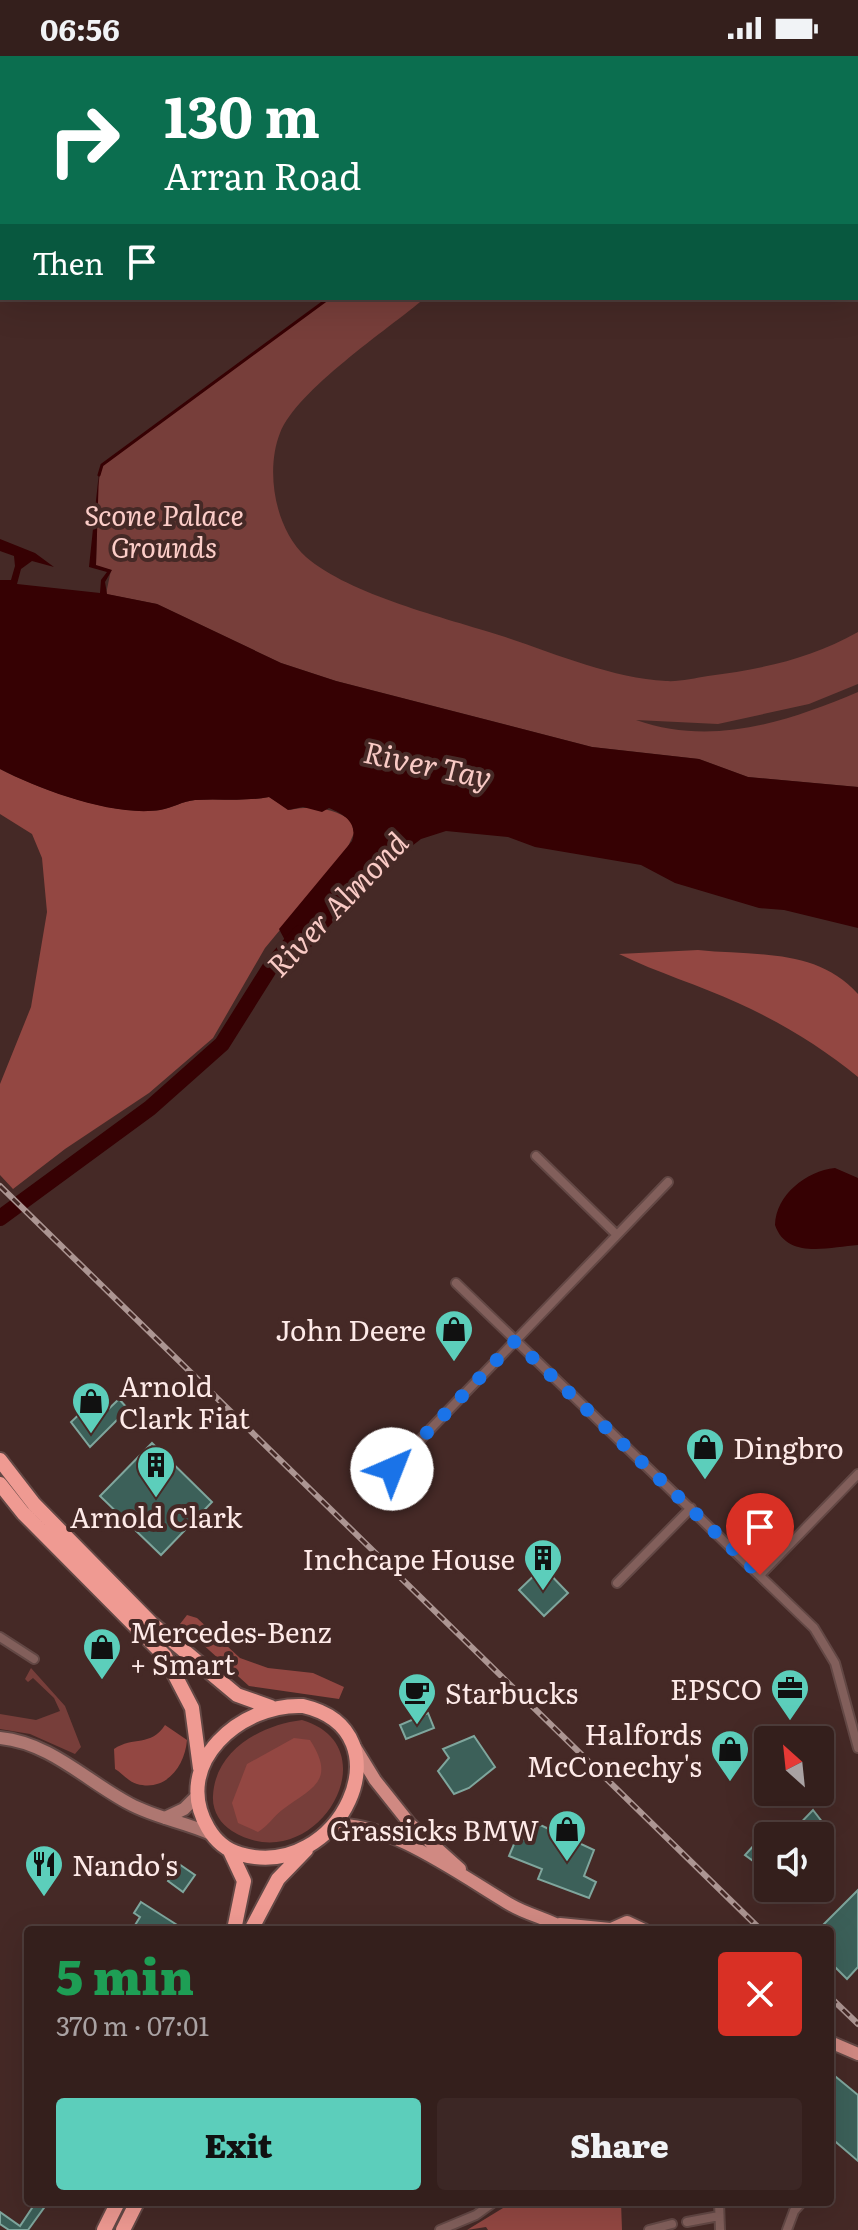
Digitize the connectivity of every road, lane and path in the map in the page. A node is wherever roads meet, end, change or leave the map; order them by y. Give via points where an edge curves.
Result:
1 (536, 1156) dead end
2 (668, 1182) dead end
3 (617, 1235) junction
4 (456, 1283) dead end
5 (515, 1341) junction
6 (0, 1460) edge
7 (392, 1469) dead end
8 (858, 1474) edge
9 (0, 1484) edge
10 (691, 1508) junction
11 (760, 1575) junction
12 (617, 1583) dead end
13 (0, 1637) edge
14 (34, 1659) dead end
15 (272, 1707) junction
16 (0, 1738) edge
17 (349, 1738) junction
18 (858, 1748) edge
19 (200, 1768) junction
20 (198, 1795) junction
21 (165, 1818) junction
22 (334, 1826) junction
23 (211, 1834) junction
24 (315, 1842) junction
25 (230, 1851) junction
26 (471, 1880) junction
27 (235, 1926) edge
28 (253, 1926) edge
29 (560, 1926) edge
30 (834, 2044) edge
31 (858, 2054) edge
32 (116, 2206) edge
33 (135, 2206) edge
34 (488, 2206) edge
35 (719, 2206) edge
36 (798, 2206) edge
37 (719, 2216) junction
38 (687, 2222) dead end
39 (672, 2224) dead end
40 (104, 2230) edge
41 (123, 2230) edge
42 (440, 2230) edge
43 (649, 2230) edge
44 (720, 2230) edge
45 (787, 2230) edge

1 - 3 street
2 - 3 street
3 - 5 street
4 - 5 street
5 - 7 street
5 - 10 street
6 - 15 highway via 34,1504 151,1623 237,1695
8 - 11 street
9 - 19 highway via 165,1656 192,1708
10 - 11 street
10 - 12 street
11 - 18 street via 826,1645
13 - 14 street
15 - 17 highway via 313,1708 329,1716
15 - 19 highway via 221,1738
16 - 21 street via 21,1740 47,1752 129,1803
17 - 22 highway via 357,1782
17 - 26 main road via 410,1824
19 - 20 highway
20 - 21 street
20 - 23 highway
21 - 23 street
22 - 24 highway
22 - 26 main road via 351,1823 377,1829
23 - 25 highway
24 - 25 highway via 270,1858
24 - 28 highway via 278,1879
25 - 27 highway via 244,1881
26 - 29 main road via 514,1907
30 - 31 main road
32 - 40 highway
33 - 41 highway
34 - 42 street
35 - 37 street
36 - 45 street
37 - 38 street
37 - 44 street
39 - 43 street

